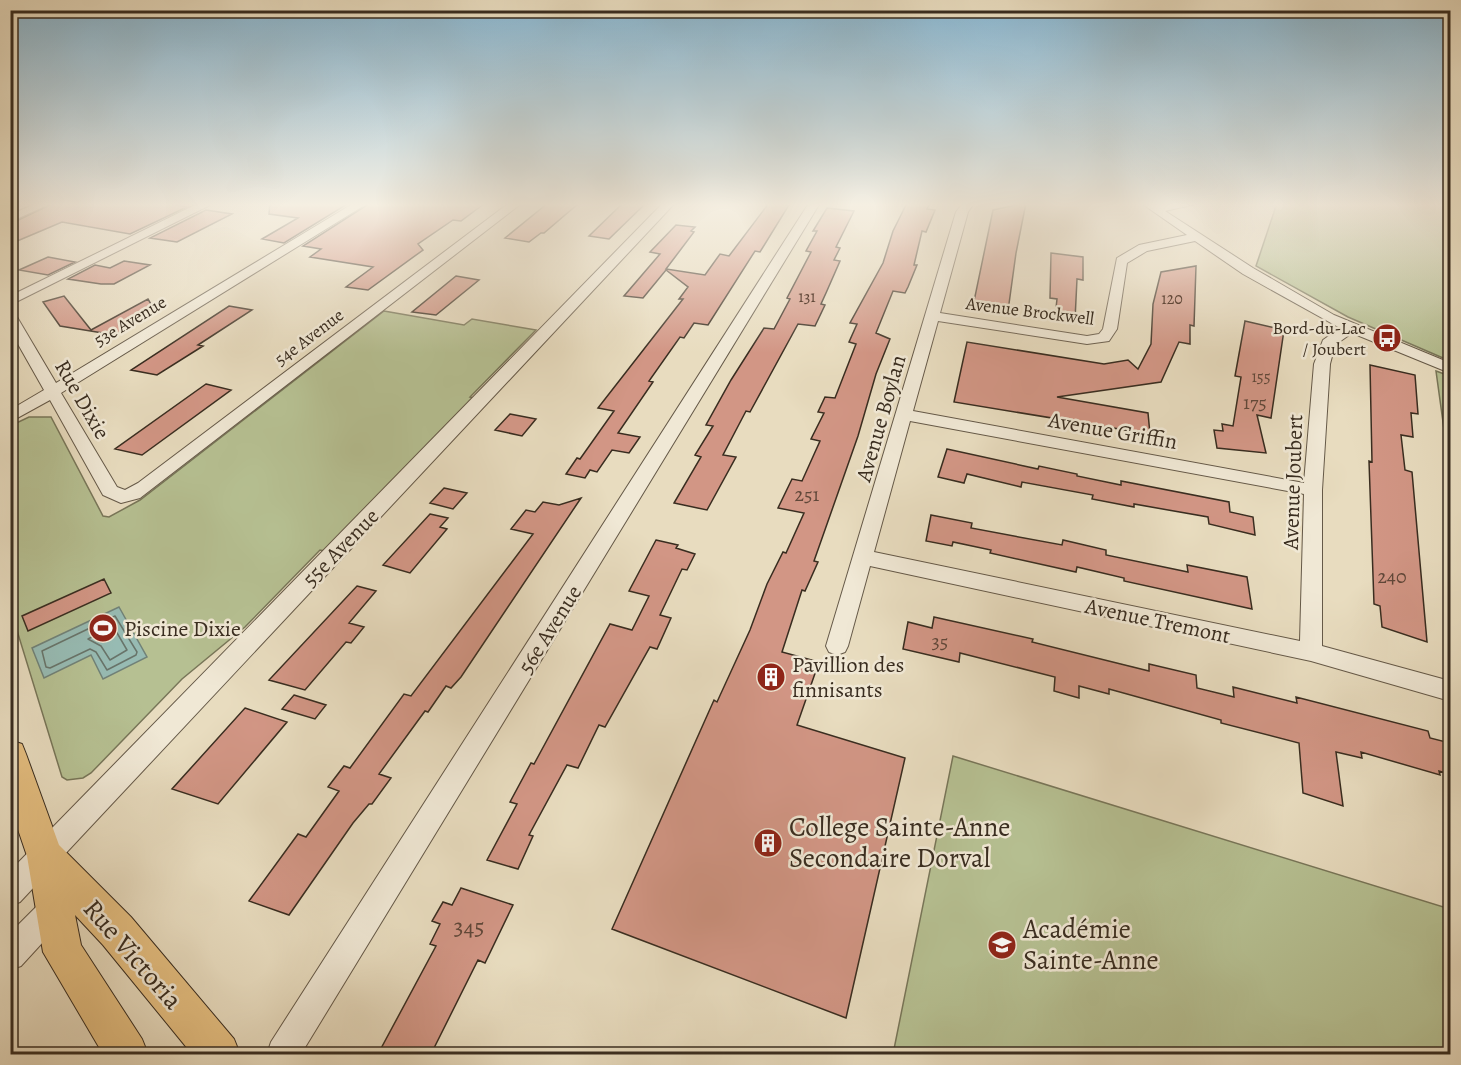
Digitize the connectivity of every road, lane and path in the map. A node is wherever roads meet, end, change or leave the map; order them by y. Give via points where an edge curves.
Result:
1 (108, 253) edge
2 (281, 253) edge
3 (452, 253) edge
4 (622, 253) edge
5 (784, 253) edge
6 (951, 253) edge
7 (1135, 253) edge
8 (1221, 253) edge
9 (10, 301) edge
10 (934, 316) junction
11 (10, 317) edge
12 (1351, 328) junction
13 (1450, 368) edge
14 (52, 391) junction
15 (905, 415) junction
16 (10, 417) edge
17 (1313, 490) junction
18 (121, 497) joint
19 (863, 557) junction
20 (837, 646) dead end
21 (1311, 652) junction
22 (1450, 691) edge
23 (10, 754) edge
24 (45, 856) junction
25 (10, 892) edge
26 (65, 897) junction
27 (10, 955) edge
28 (127, 1054) edge
29 (219, 1054) edge
30 (283, 1054) edge

1 - 9 street
2 - 14 street, 53e Avenue
3 - 18 street, 54e Avenue via 149,483
4 - 24 street, 55e Avenue
5 - 30 street, 56e Avenue
6 - 10 street, Avenue Boylan
7 - 10 street, Avenue Brockwell via 1121,261 1110,329 1104,338 1088,340
8 - 12 street via 1269,284
10 - 15 street, Avenue Boylan
11 - 14 street, Rue Dixie
12 - 13 street
12 - 17 street, Avenue Joubert via 1328,343 1324,354
14 - 16 street, 53e Avenue
14 - 18 street, Rue Dixie via 110,491
15 - 17 street, Avenue Griffin
15 - 19 street, Avenue Boylan
17 - 21 street, Avenue Joubert
19 - 20 street, Avenue Boylan
19 - 21 street, Avenue Tremont
21 - 22 street, Avenue Tremont
23 - 24 main road, Rue Victoria
24 - 25 street, 55e Avenue
24 - 26 main road, Rue Victoria
26 - 27 street
26 - 28 main road, Rue Victoria via 63,952
26 - 29 main road, Rue Victoria via 117,931

